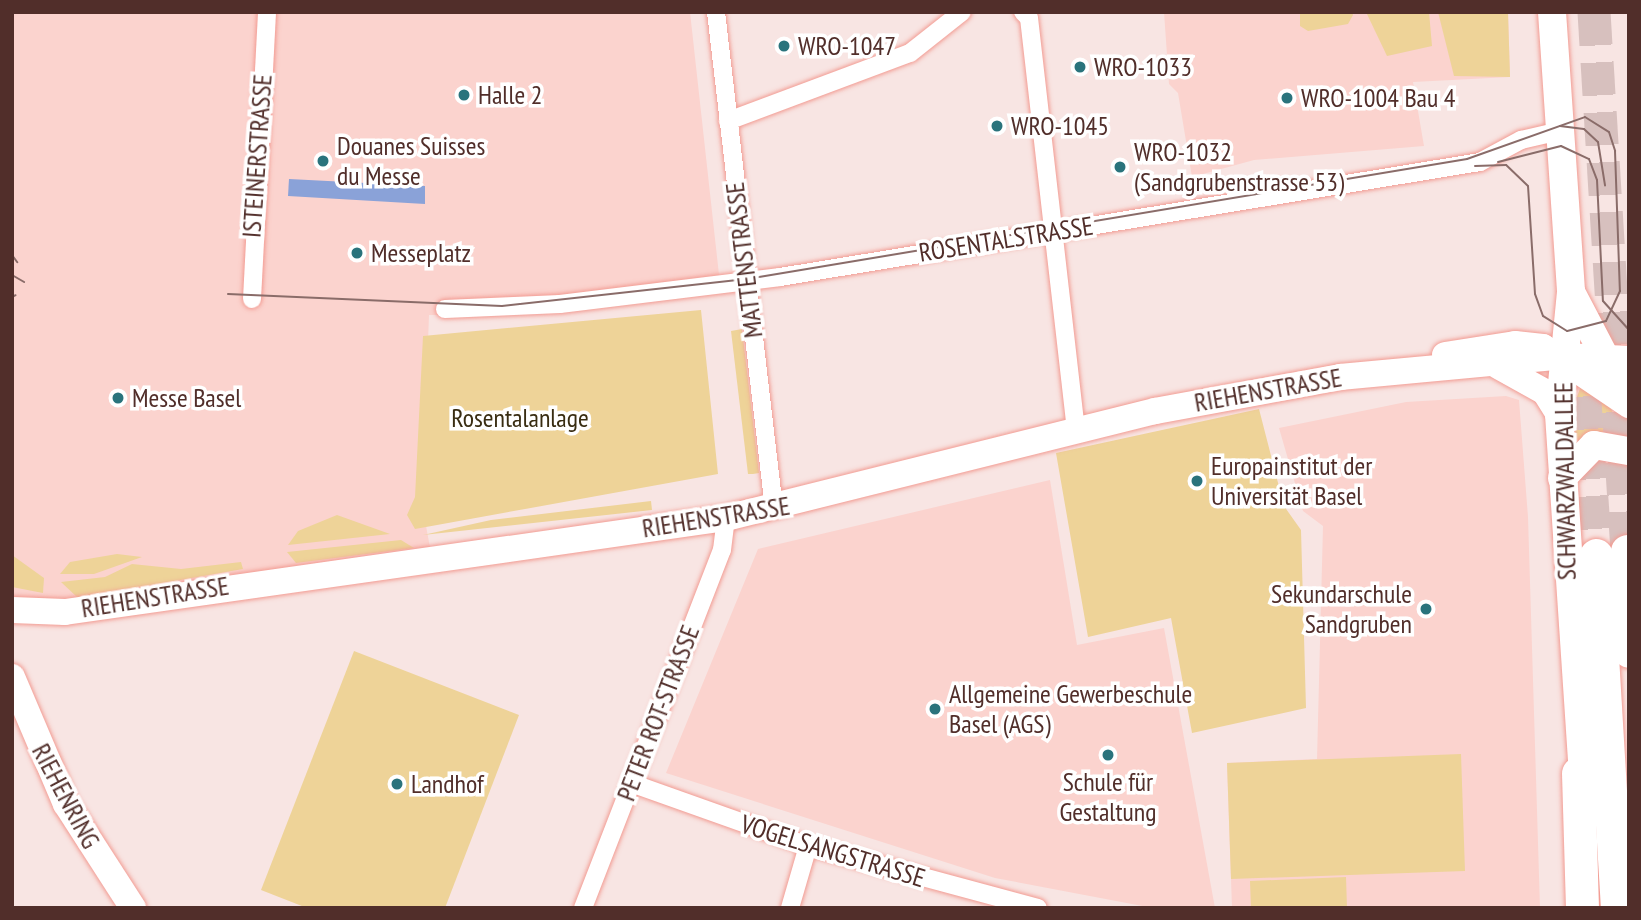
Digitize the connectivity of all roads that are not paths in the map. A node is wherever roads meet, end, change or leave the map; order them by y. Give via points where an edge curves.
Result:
1 (267, 12) edge
2 (716, 12) edge
3 (962, 12) edge
4 (1023, 12) edge
5 (1552, 12) edge
6 (728, 121) junction
7 (1560, 131) junction
8 (1049, 228) junction
9 (747, 282) junction
10 (1571, 292) junction
11 (252, 299) dead end
12 (445, 309) dead end
13 (1565, 356) junction
14 (1619, 358) edge
15 (1498, 366) junction
16 (1410, 368) junction
17 (1629, 404) edge
18 (1559, 414) junction
19 (1076, 431) junction
20 (1629, 451) edge
21 (1562, 478) junction
22 (774, 509) junction
23 (726, 518) junction
24 (1611, 553) edge
25 (12, 610) edge
26 (1629, 651) edge
27 (12, 677) edge
28 (1605, 704) junction
29 (1578, 773) joint
30 (631, 783) junction
31 (808, 846) junction
32 (973, 901) edge
33 (1589, 907) edge
34 (133, 908) edge
35 (583, 908) edge
36 (790, 908) edge
37 (1038, 908) edge
38 (1617, 908) edge

1 - 11 street, ISTEINERSTRASSE
2 - 6 street, MATTENSTRASSE
3 - 6 street via 910,53
4 - 8 street via 1029,18
5 - 7 main road, SCHWARZWALDALLEE
6 - 9 street, MATTENSTRASSE
7 - 8 street, ROSENTALSTRASSE via 1521,140 1480,162
7 - 10 main road, SCHWARZWALDALLEE
8 - 9 street, ROSENTALSTRASSE
8 - 19 street
9 - 12 street, ROSENTALSTRASSE via 512,309
9 - 22 street, MATTENSTRASSE
10 - 13 main road, SCHWARZWALDALLEE
10 - 14 main road
13 - 14 main road, RIEHENSTRASSE
13 - 15 main road, RIEHENSTRASSE
13 - 16 main road, RIEHENSTRASSE via 1515,344 1453,353
13 - 17 main road
13 - 18 main road, SCHWARZWALDALLEE
14 - 17 main road
15 - 16 main road, RIEHENSTRASSE
15 - 18 main road via 1545,392
16 - 19 main road, RIEHENSTRASSE via 1212,399
18 - 21 main road, SCHWARZWALDALLEE
19 - 22 main road, RIEHENSTRASSE
20 - 21 main road via 1594,445
21 - 29 main road, SCHWARZWALDALLEE
22 - 23 main road, RIEHENSTRASSE
23 - 25 main road, RIEHENSTRASSE via 65,612
23 - 30 street, PETER ROT-STRASSE via 725,540
24 - 26 highway
24 - 28 highway
27 - 34 main road, RIEHENRING via 66,804
28 - 33 highway
28 - 38 highway
29 - 33 highway
30 - 31 street, VOGELSANGSTRASSE
30 - 35 street, PETER ROT-STRASSE
31 - 32 street, VOGELSANGSTRASSE
31 - 36 street
32 - 37 street, VOGELSANGSTRASSE

